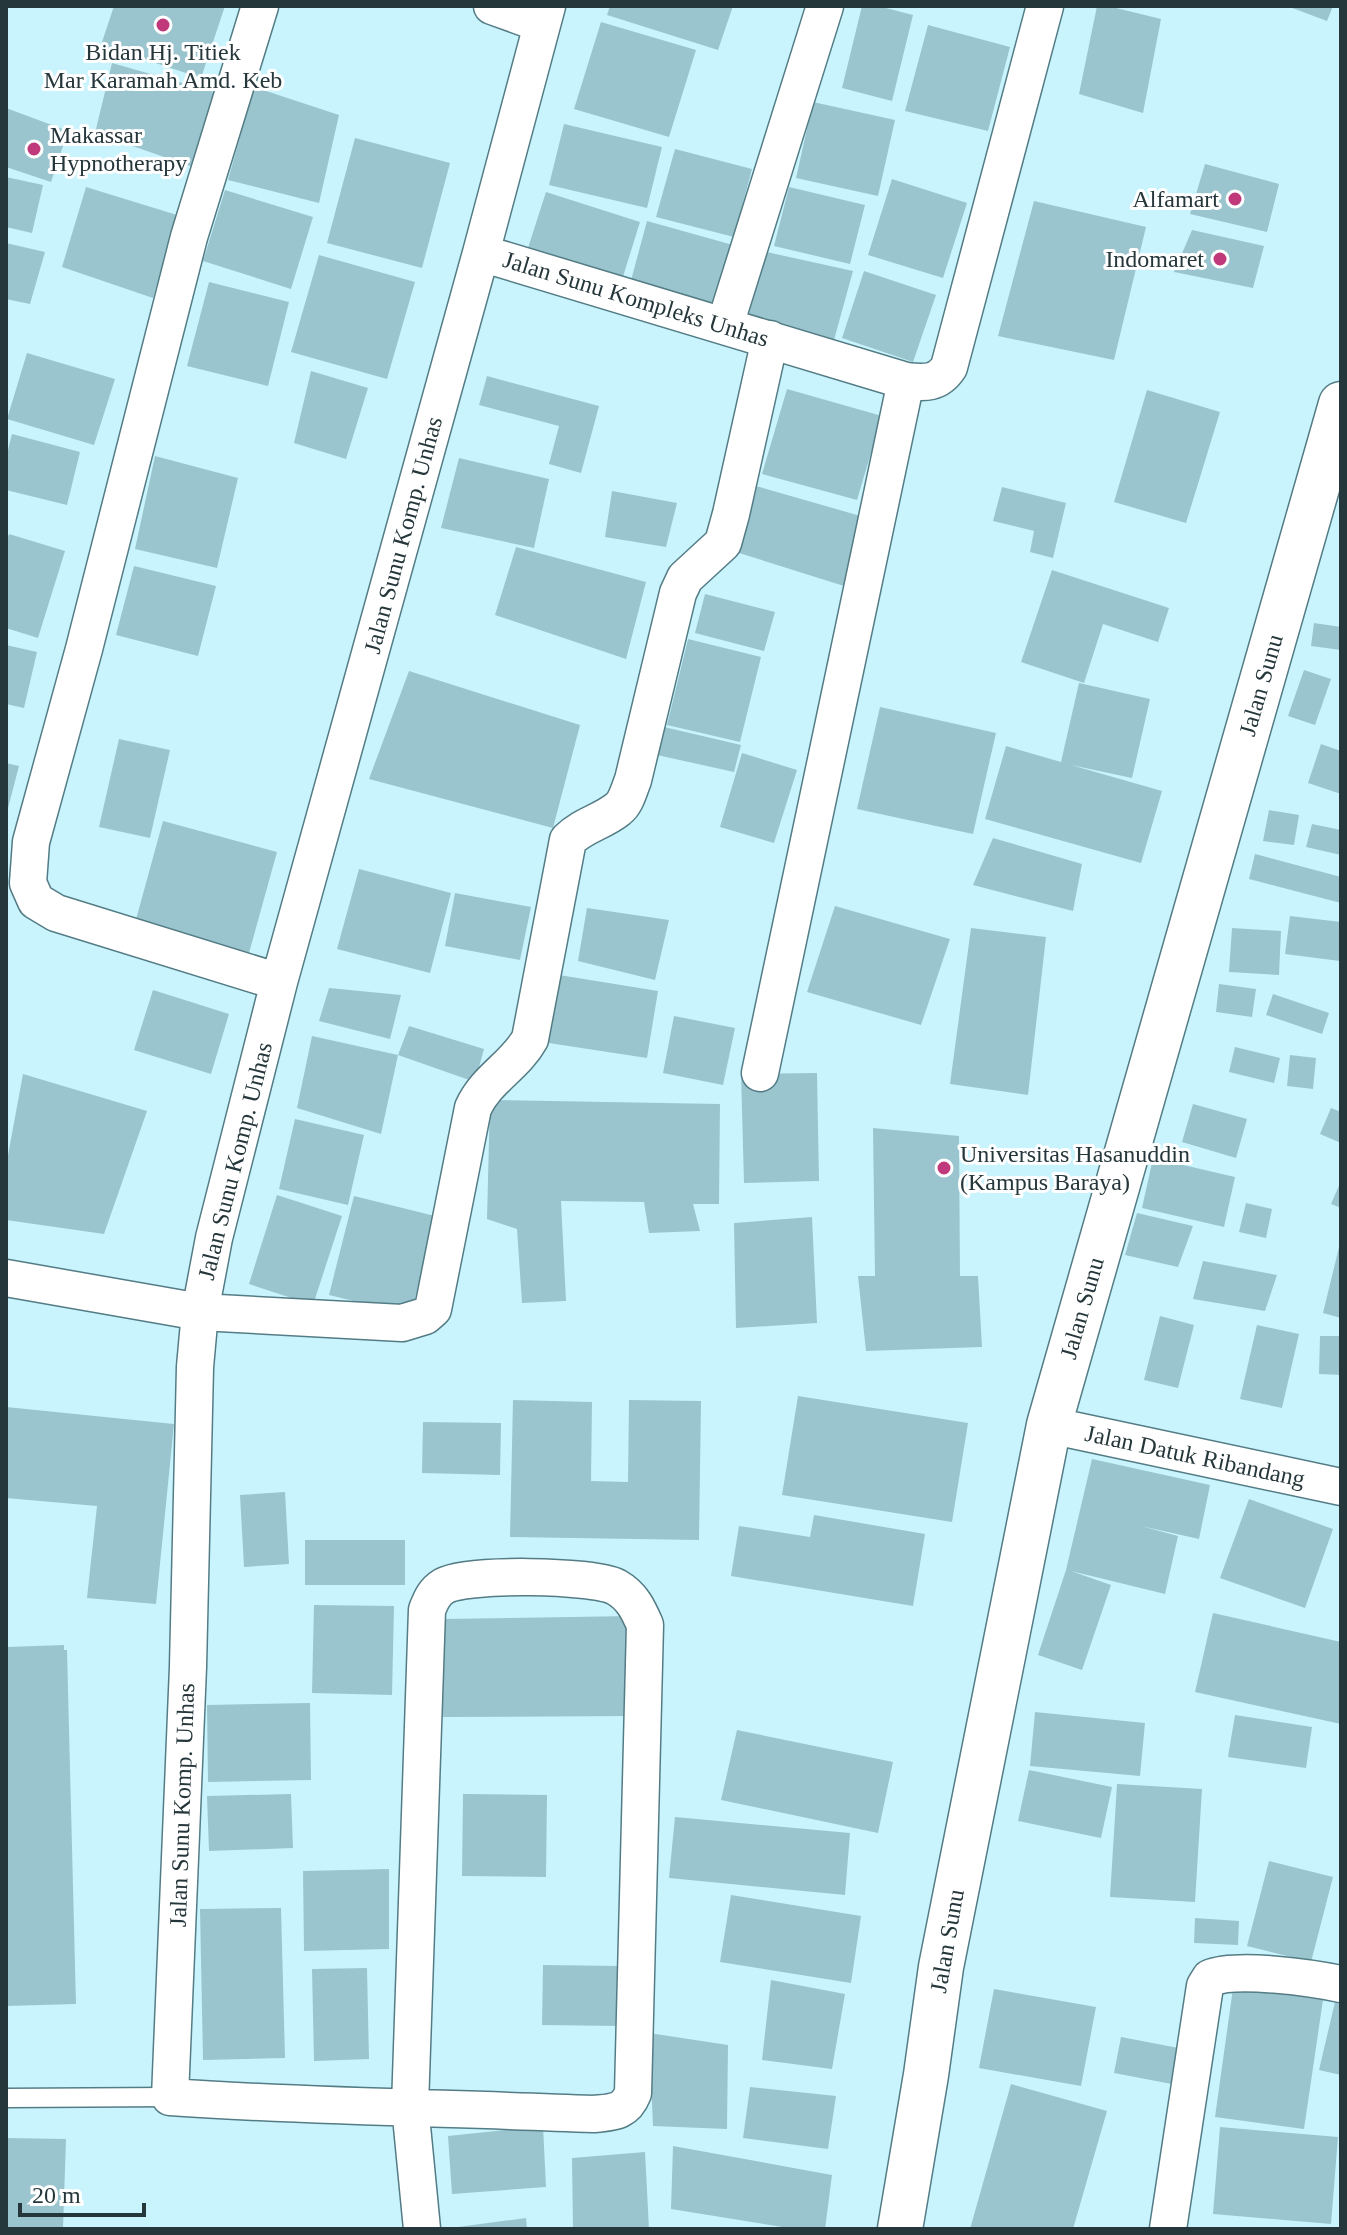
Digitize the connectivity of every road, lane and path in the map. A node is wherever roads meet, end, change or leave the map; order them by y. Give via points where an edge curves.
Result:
1 (260, 6) edge
2 (492, 6) edge
3 (825, 6) edge
4 (1045, 6) edge
5 (545, 15) edge
6 (481, 253) junction
7 (725, 325) junction
8 (770, 339) junction
9 (906, 381) junction
10 (1341, 404) edge
11 (279, 982) junction
12 (760, 1073) dead end
13 (6, 1278) edge
14 (200, 1312) junction
15 (1049, 1425) junction
16 (1341, 1487) edge
17 (1341, 1984) edge
18 (170, 2097) junction
19 (6, 2098) edge
20 (410, 2106) junction
21 (422, 2229) edge
22 (900, 2229) edge
23 (1168, 2229) edge

1 - 11 street via 189,237 31,842 28,883 36,901 56,913
2 - 5 street
3 - 7 street
4 - 9 street, Jalan Sunu Kompleks Unhas via 949,367 933,382
5 - 6 street, Jalan Sunu Kompleks Unhas
6 - 7 street, Jalan Sunu Kompleks Unhas
6 - 11 street, Jalan Sunu Komp. Unhas
7 - 8 street, Jalan Sunu Kompleks Unhas
8 - 9 street, Jalan Sunu Kompleks Unhas
8 - 14 street via 723,543 685,578 678,593 626,798 620,808 568,840 530,1039 514,1063 480,1093 473,1108 433,1309 402,1323
9 - 12 street
10 - 15 main road, Jalan Sunu
11 - 14 street, Jalan Sunu Komp. Unhas
13 - 14 street
14 - 18 street, Jalan Sunu Komp. Unhas
15 - 16 street, Jalan Datuk Ribandang
15 - 22 main road, Jalan Sunu via 941,1967
17 - 23 street via 1272,1975 1210,1978
18 - 19 lane
18 - 20 street
20 - 20 street via 594,2114 629,2104 645,1625 629,1595 602,1582 463,1581 433,1595 427,1610
20 - 21 street

